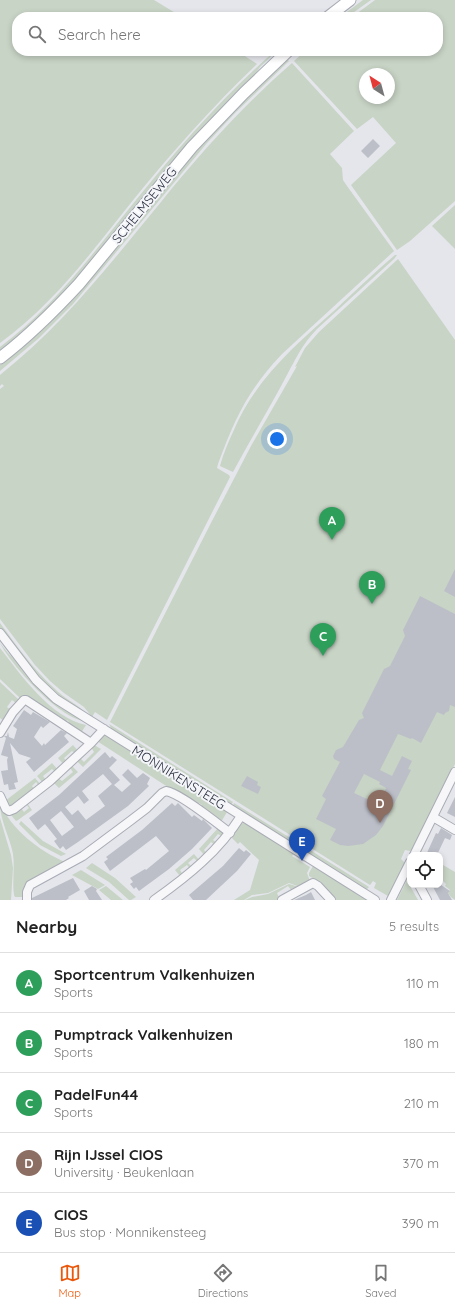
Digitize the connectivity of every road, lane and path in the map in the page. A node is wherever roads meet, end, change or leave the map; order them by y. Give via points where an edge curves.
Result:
1 (350, 0) edge
2 (334, 12) edge
3 (283, 56) edge
4 (0, 358) edge
5 (0, 633) edge
6 (104, 729) junction
7 (0, 733) edge
8 (91, 743) junction
9 (455, 772) edge
10 (0, 796) edge
11 (241, 816) junction
12 (432, 817) junction
13 (455, 830) edge
14 (230, 832) junction
15 (415, 852) edge
16 (407, 868) edge
17 (421, 888) edge
18 (27, 900) edge
19 (154, 900) edge
20 (282, 900) edge
21 (330, 900) edge
22 (375, 900) edge
23 (391, 900) edge
24 (427, 900) edge

1 - 2 main road
3 - 4 main road, SCHELMSEWEG via 192,147 79,284 33,330
5 - 6 street, MONNIKENSTEEG via 50,694
6 - 8 street
6 - 11 street, MONNIKENSTEEG
7 - 8 street via 16,707 26,700
8 - 10 street via 50,781 14,809 6,809
9 - 12 street
11 - 14 street
11 - 22 street, MONNIKENSTEEG
12 - 13 street
12 - 15 street
14 - 18 street via 166,791 82,856 30,884
14 - 19 street via 192,871
16 - 23 street
17 - 24 street
20 - 21 street via 313,884

